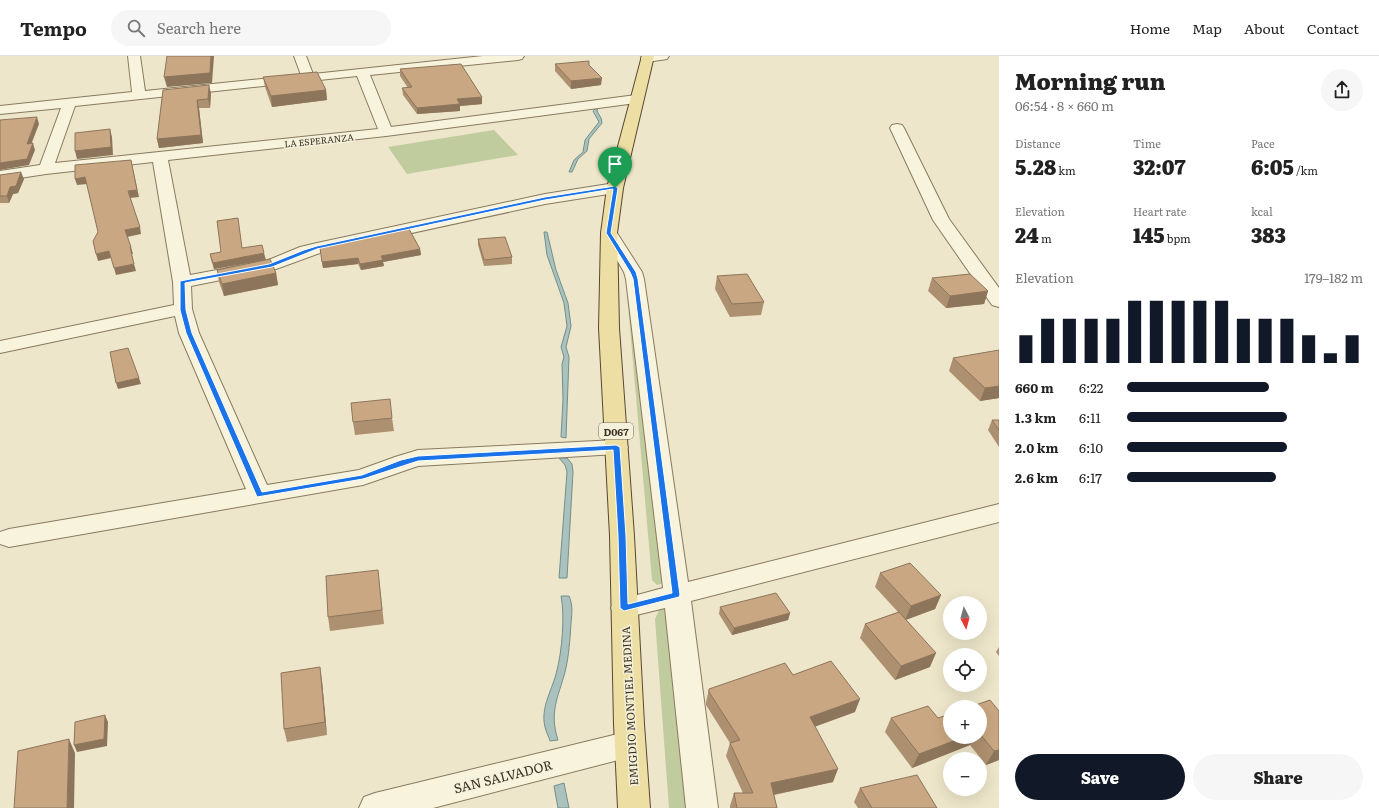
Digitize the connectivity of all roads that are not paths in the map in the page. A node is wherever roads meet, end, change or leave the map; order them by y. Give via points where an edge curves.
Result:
1 (134, 56) edge
2 (300, 56) edge
3 (518, 56) edge
4 (653, 57) edge
5 (454, 59) edge
6 (362, 72) junction
7 (309, 78) junction
8 (139, 96) junction
9 (636, 99) junction
10 (69, 103) junction
11 (0, 110) edge
12 (897, 128) dead end
13 (386, 132) junction
14 (160, 157) junction
15 (46, 169) junction
16 (0, 176) edge
17 (615, 188) junction
18 (609, 233) junction
19 (182, 282) junction
20 (999, 301) edge
21 (183, 310) junction
22 (0, 347) edge
23 (616, 447) junction
24 (260, 495) junction
25 (999, 513) edge
26 (9, 538) dead end
27 (677, 595) junction
28 (624, 608) junction
29 (630, 744) junction
30 (375, 808) edge
31 (634, 808) edge
32 (702, 808) edge

1 - 8 street
2 - 7 street
3 - 5 street
4 - 9 main road, EMIGDIO MONTIEL MEDINA / D067
5 - 6 street
6 - 7 street
6 - 13 street
7 - 8 street
8 - 10 street
9 - 13 street, LA ESPERANZA
9 - 17 main road, EMIGDIO MONTIEL MEDINA / D067
10 - 11 street
10 - 15 street
12 - 20 street via 941,220
13 - 14 street, LA ESPERANZA
14 - 15 street, LA ESPERANZA
14 - 19 street
15 - 16 street, LA ESPERANZA
17 - 18 main road, EMIGDIO MONTIEL MEDINA / D067
17 - 19 street via 559,196 325,246 270,265
18 - 23 main road, EMIGDIO MONTIEL MEDINA / D067 via 609,328
18 - 27 street via 636,279
19 - 21 street
21 - 22 street
21 - 24 street via 189,333
23 - 24 street via 418,458 363,477
23 - 28 main road, EMIGDIO MONTIEL MEDINA / D067
24 - 26 street
25 - 27 street
27 - 28 street
27 - 32 street
28 - 29 main road, EMIGDIO MONTIEL MEDINA / D067
29 - 30 street, SAN SALVADOR
29 - 31 main road, EMIGDIO MONTIEL MEDINA / D067

